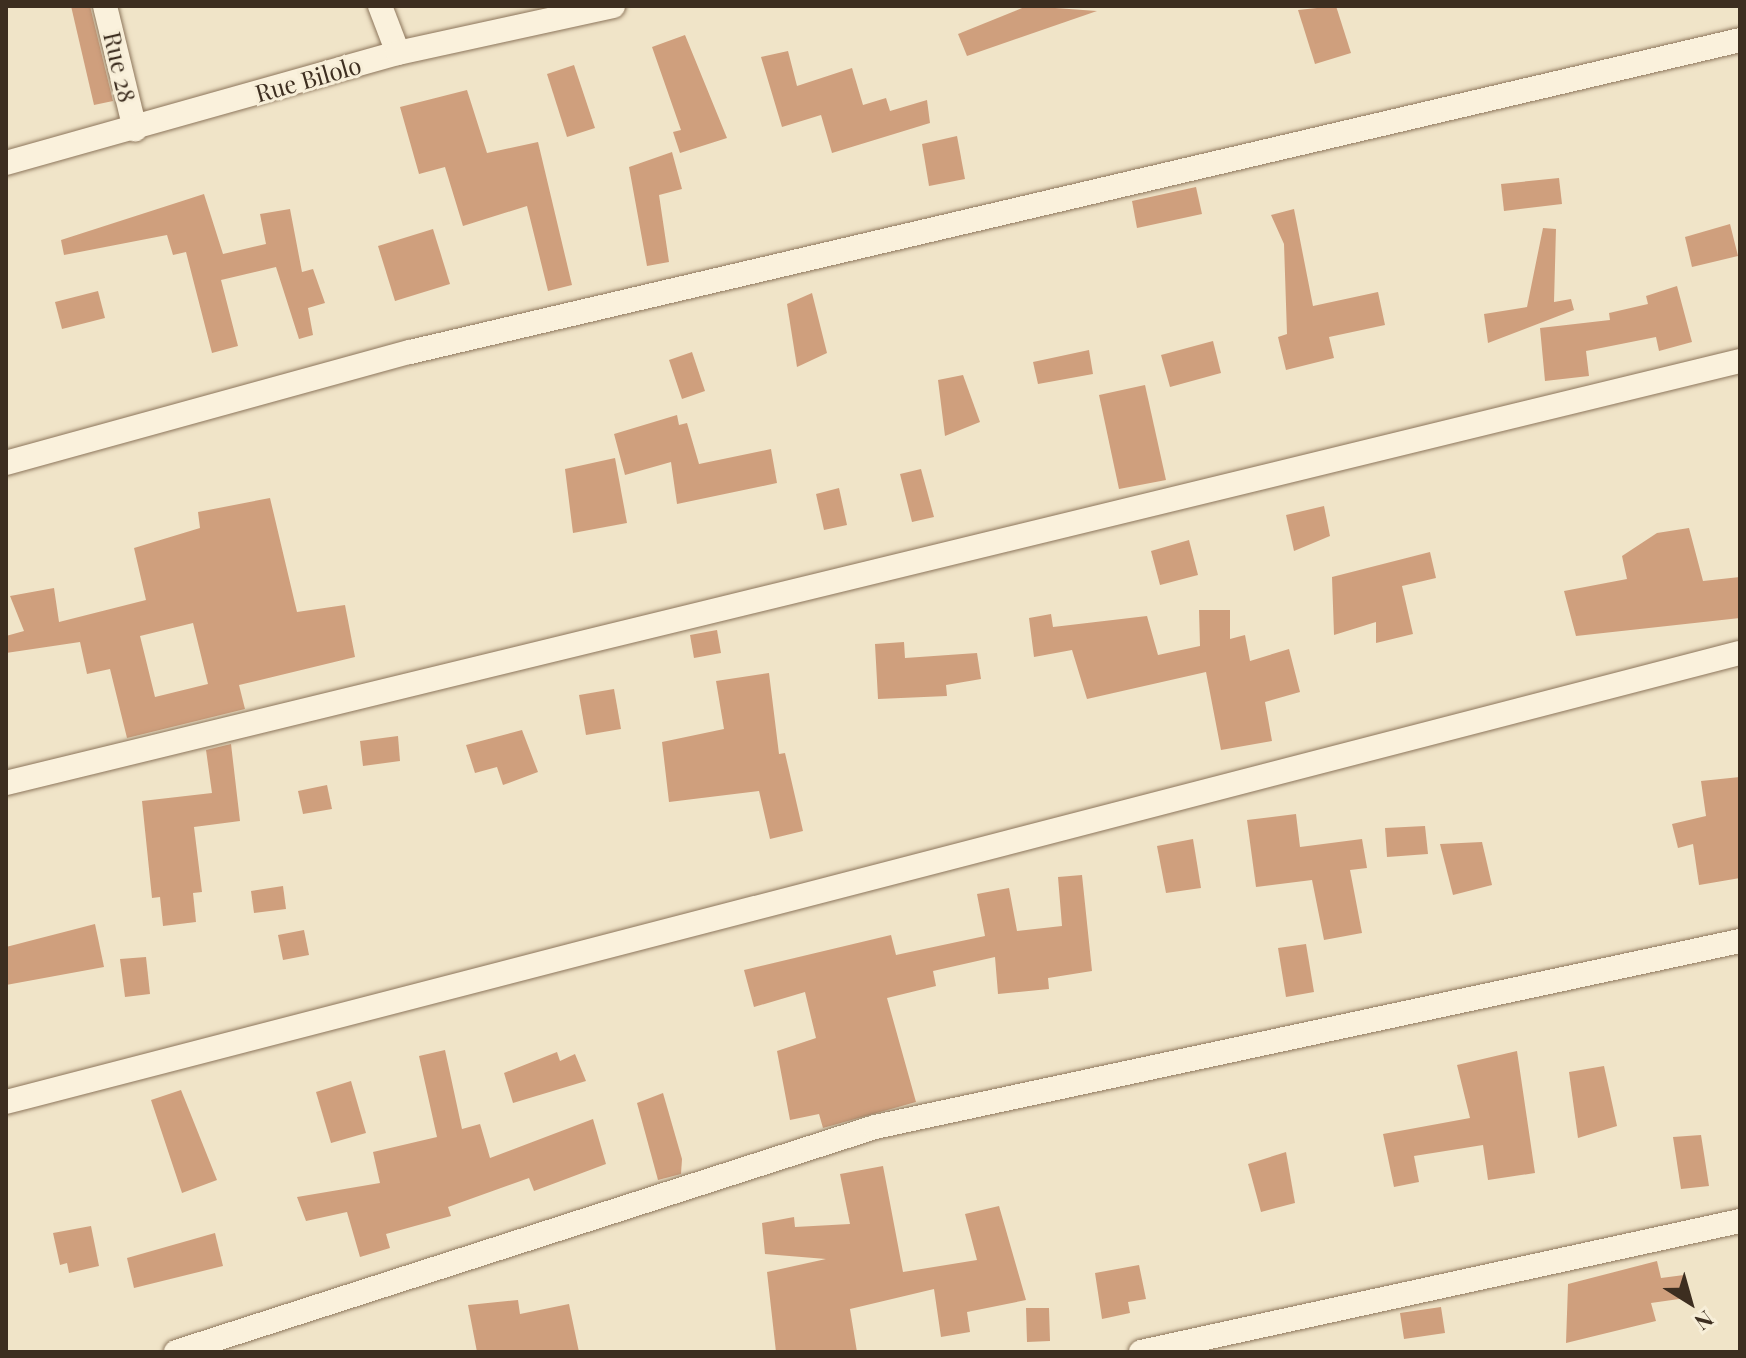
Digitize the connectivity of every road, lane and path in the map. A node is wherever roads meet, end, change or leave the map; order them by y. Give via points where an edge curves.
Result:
1 (105, 6) edge
2 (380, 6) edge
3 (613, 6) edge
4 (1740, 40) edge
5 (398, 53) junction
6 (135, 129) junction
7 (6, 163) edge
8 (1740, 361) edge
9 (6, 463) edge
10 (1740, 653) edge
11 (6, 783) edge
12 (1740, 941) edge
13 (6, 1102) edge
14 (1740, 1221) edge
15 (176, 1352) edge
16 (1141, 1352) edge

1 - 6 street, Rue 28
2 - 5 street
3 - 5 street, Rue Bilolo
4 - 9 street via 425,348
5 - 6 street, Rue Bilolo
6 - 7 street, Rue Bilolo
8 - 11 street via 517,664
10 - 13 street
12 - 15 street via 875,1127
14 - 16 street

